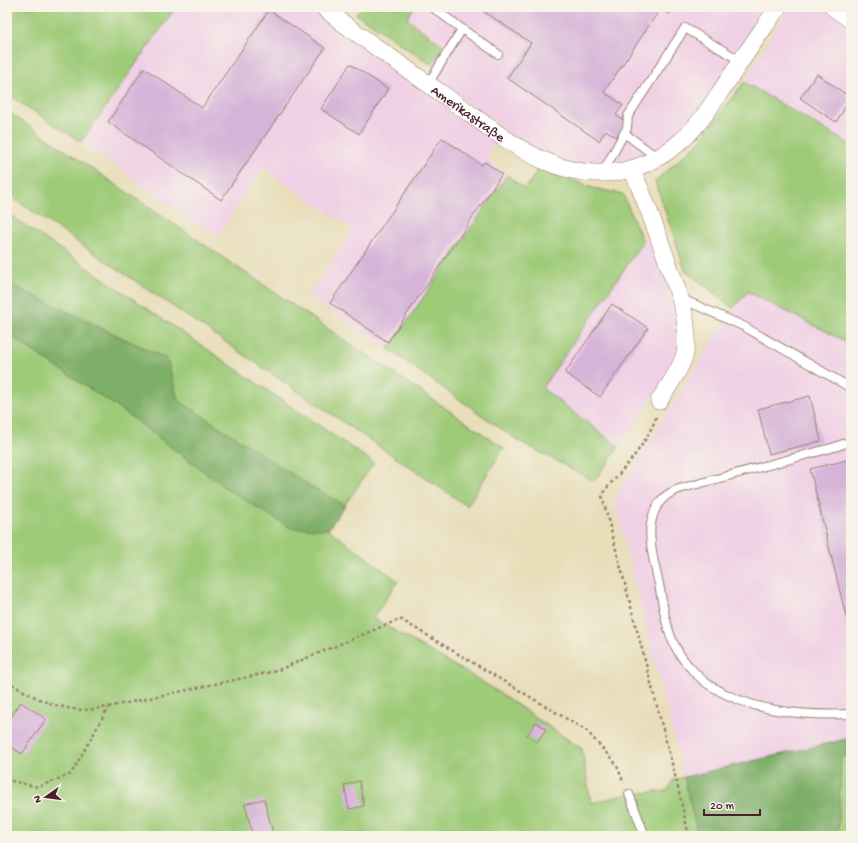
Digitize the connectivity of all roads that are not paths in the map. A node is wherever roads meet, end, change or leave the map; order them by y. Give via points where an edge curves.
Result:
1 (323, 7) edge
2 (432, 7) edge
3 (778, 7) edge
4 (833, 7) edge
5 (851, 20) edge
6 (462, 30) junction
7 (498, 54) dead end
8 (741, 61) junction
9 (428, 84) junction
10 (624, 133) junction
11 (658, 158) junction
12 (632, 169) junction
13 (603, 173) junction
14 (680, 298) junction
15 (851, 388) edge
16 (659, 401) road end
17 (851, 441) edge
18 (851, 714) edge
19 (629, 794) road end
20 (644, 836) edge

1 - 9 street, Amerikastraße
2 - 6 lane
3 - 8 street, Amerikastraße
4 - 5 street
6 - 7 lane
6 - 9 lane
8 - 10 lane via 685,28 628,116
8 - 11 street, Amerikastraße via 691,133
9 - 13 street, Amerikastraße via 512,143 548,163 583,173
10 - 11 lane
10 - 13 lane
11 - 12 street, Amerikastraße
12 - 13 street, Amerikastraße
12 - 14 street
14 - 15 lane via 743,326
14 - 16 street via 686,328 685,353 682,363
17 - 18 lane via 679,489 665,496 657,505 651,522 651,542 667,624 676,648 687,664 709,686 753,705 799,714
19 - 20 lane

